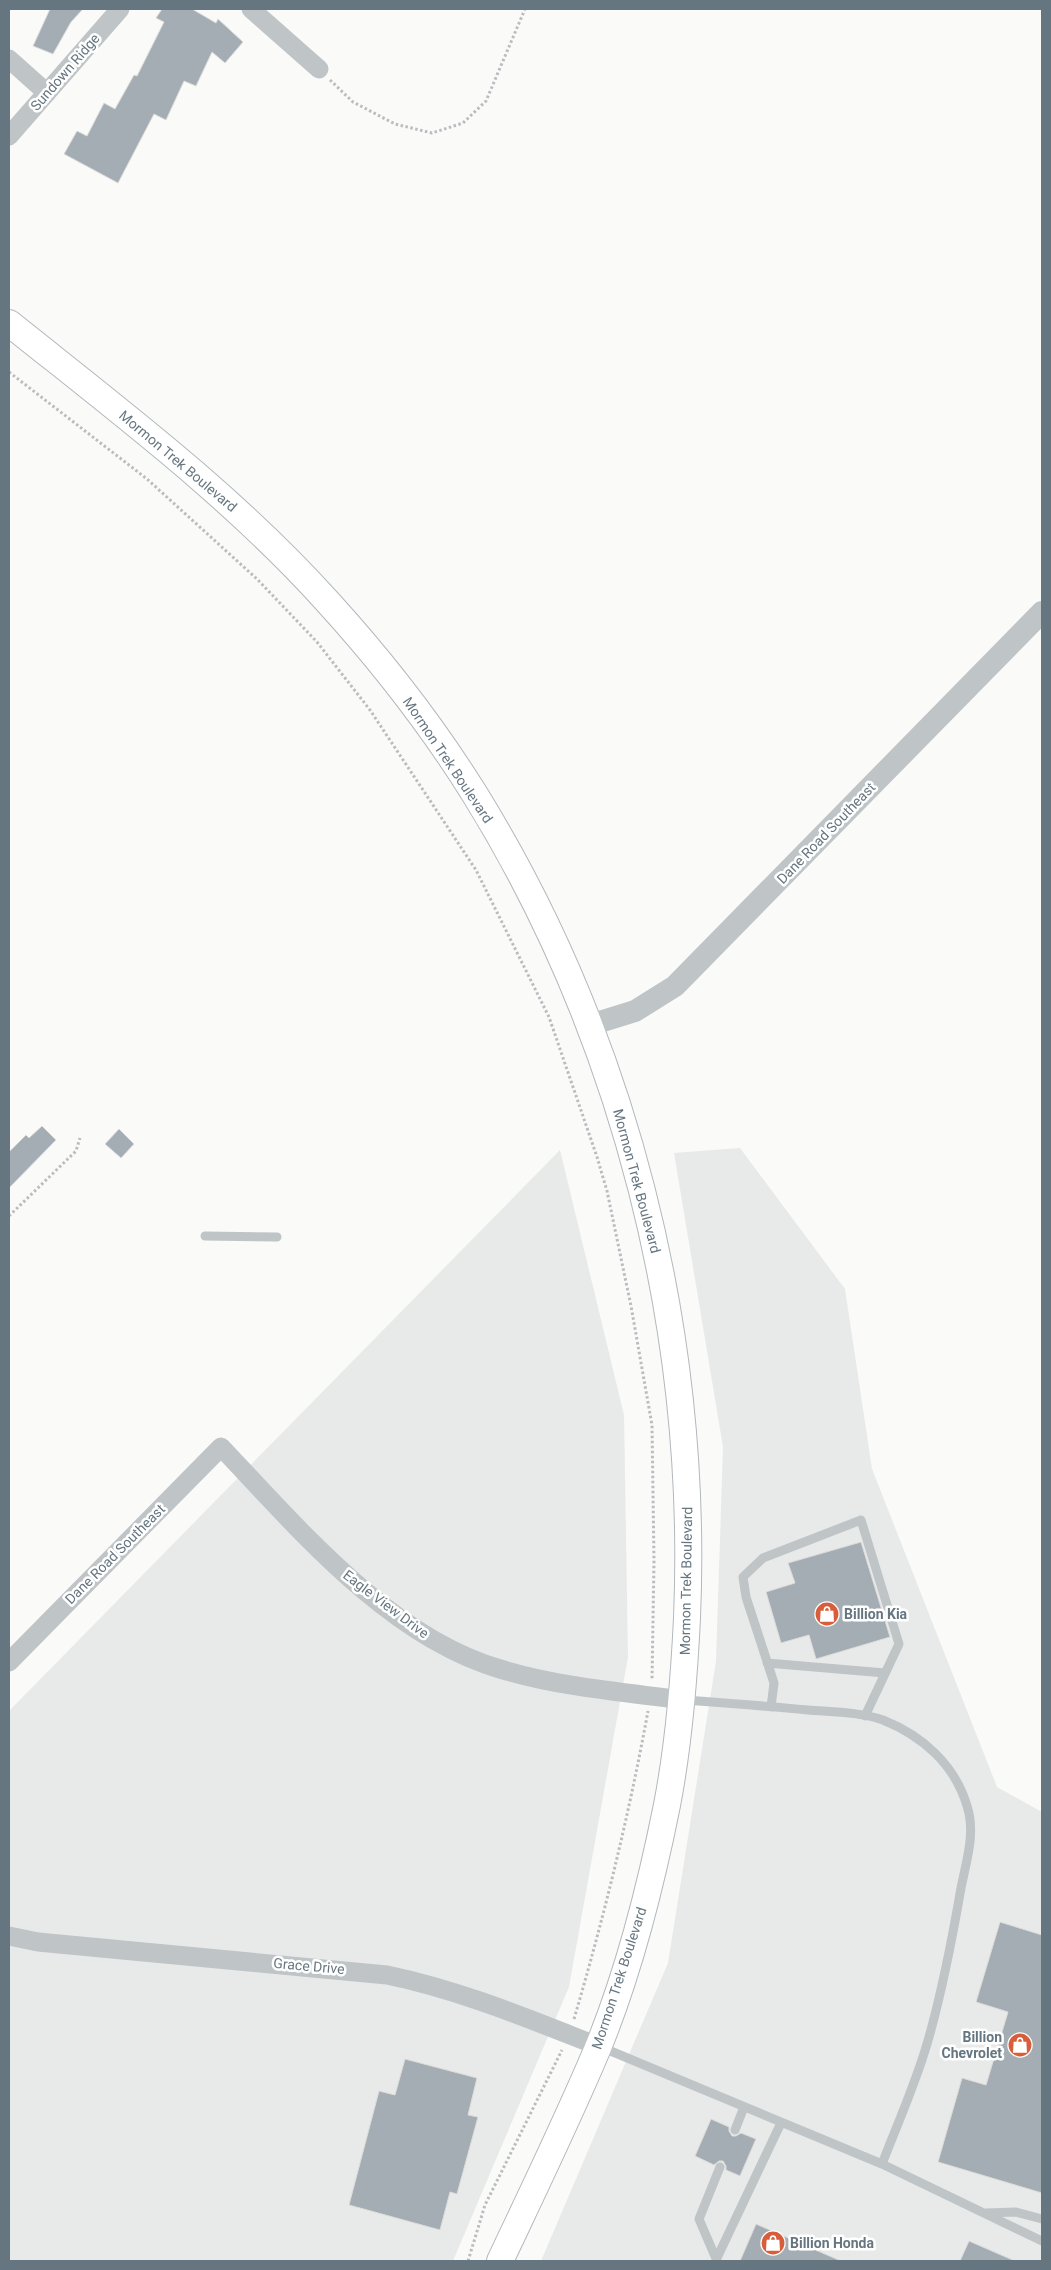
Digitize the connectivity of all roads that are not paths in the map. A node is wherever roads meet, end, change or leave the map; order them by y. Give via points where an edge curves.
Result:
1 (120, 9) edge
2 (251, 9) edge
3 (9, 59) edge
4 (318, 69) road end
5 (47, 92) junction
6 (9, 136) edge
7 (9, 324) edge
8 (1042, 612) edge
9 (590, 1025) junction
10 (205, 1236) dead end
11 (277, 1237) dead end
12 (221, 1447) joint
13 (9, 1662) edge
14 (767, 1664) junction
15 (885, 1673) junction
16 (683, 1700) junction
17 (772, 1707) junction
18 (865, 1716) junction
19 (9, 1936) edge
20 (598, 2046) junction
21 (744, 2107) junction
22 (781, 2122) junction
23 (735, 2130) dead end
24 (882, 2164) junction
25 (720, 2167) dead end
26 (984, 2213) junction
27 (1042, 2219) edge
28 (1042, 2241) edge
29 (500, 2261) edge
30 (717, 2261) edge

1 - 5 street, Sundown Ridge
2 - 4 street
3 - 5 street
5 - 6 street, Sundown Ridge
7 - 9 main road, Mormon Trek Boulevard via 161,445 273,544 330,604 424,720 467,781 504,844
8 - 9 street, Dane Road Southeast via 675,986 635,1011
9 - 16 main road, Mormon Trek Boulevard via 645,1202 667,1306 682,1408 689,1562
10 - 11 lane
12 - 13 street, Dane Road Southeast
12 - 16 street, Eagle View Drive via 352,1579 400,1618 448,1648 500,1669 550,1682
14 - 15 lane
14 - 15 lane via 743,1577 763,1558 861,1520 899,1644
14 - 17 lane via 774,1683
15 - 18 lane
16 - 17 lane
16 - 20 main road, Mormon Trek Boulevard via 668,1799 652,1870 617,1994
17 - 18 lane
18 - 24 lane via 904,1730 946,1763 967,1806 970,1821 970,1843 953,1937 927,2045
19 - 20 street, Grace Drive via 38,1942 387,1975 458,1993
20 - 21 lane
20 - 29 main road, Mormon Trek Boulevard
21 - 22 lane
21 - 23 lane
22 - 24 lane
22 - 30 lane
24 - 26 lane
25 - 30 lane via 699,2219
26 - 27 lane via 1016,2212
26 - 28 lane

